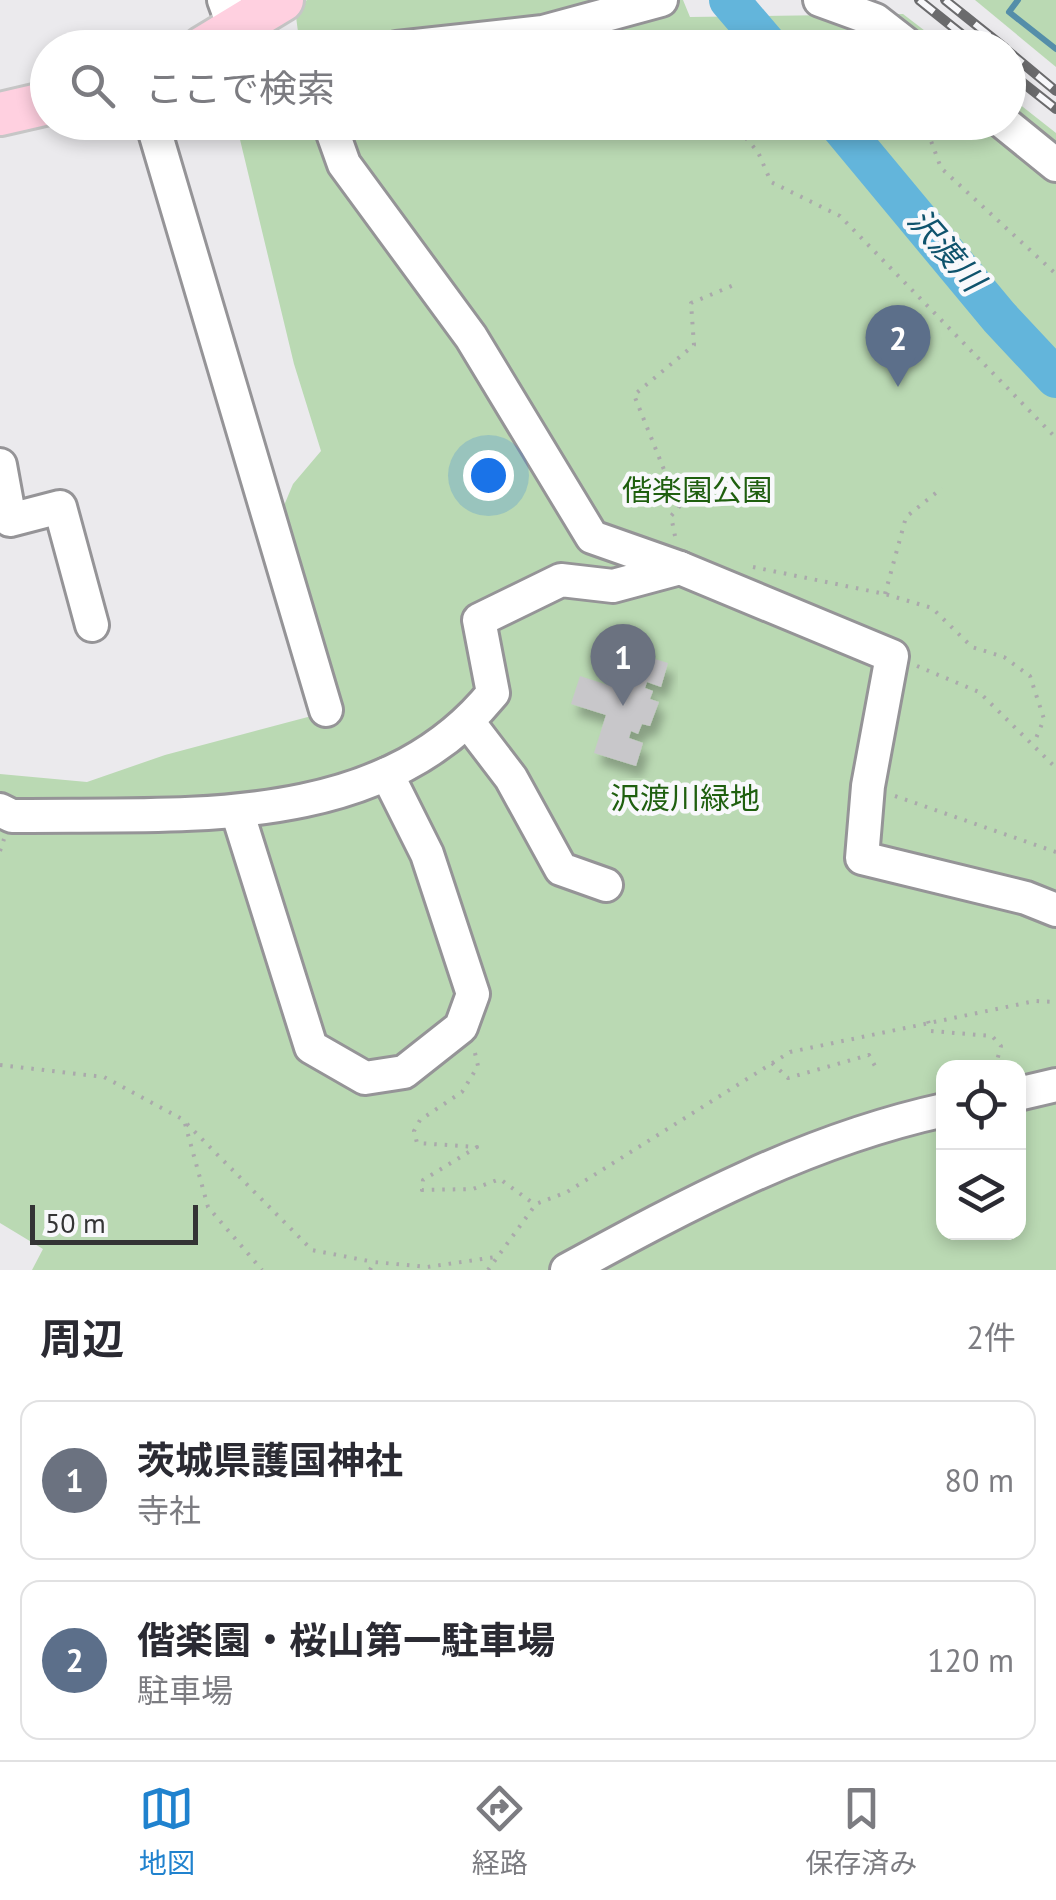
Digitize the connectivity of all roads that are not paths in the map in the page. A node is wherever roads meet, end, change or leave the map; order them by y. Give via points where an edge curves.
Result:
1 (282, 0) edge
2 (661, 0) edge
3 (820, 0) edge
4 (232, 30) edge
5 (550, 30) edge
6 (888, 30) edge
7 (30, 107) edge
8 (0, 114) edge
9 (157, 140) edge
10 (335, 140) edge
11 (1025, 140) edge
12 (1056, 165) edge
13 (0, 465) edge
14 (680, 568) junction
15 (92, 624) dead end
16 (326, 710) dead end
17 (469, 723) junction
18 (388, 774) junction
19 (0, 810) edge
20 (236, 812) junction
21 (606, 885) dead end
22 (1056, 910) edge
23 (1056, 1086) edge
24 (1026, 1092) edge
25 (936, 1112) edge
26 (567, 1270) edge

1 - 4 main road
2 - 5 street
3 - 6 street
7 - 8 main road
9 - 16 street
10 - 14 street via 344,164 471,337 592,536
11 - 12 street
13 - 15 street via 10,520 60,508
14 - 17 street via 613,586 561,580 479,620 493,693
14 - 22 street via 892,656 862,858
17 - 18 street
17 - 21 street via 511,778 561,869
18 - 20 street via 312,802
18 - 20 street via 428,854 473,994 461,1027 404,1072 365,1078 311,1047
19 - 20 street via 12,816
23 - 24 street
25 - 26 street via 770,1165

